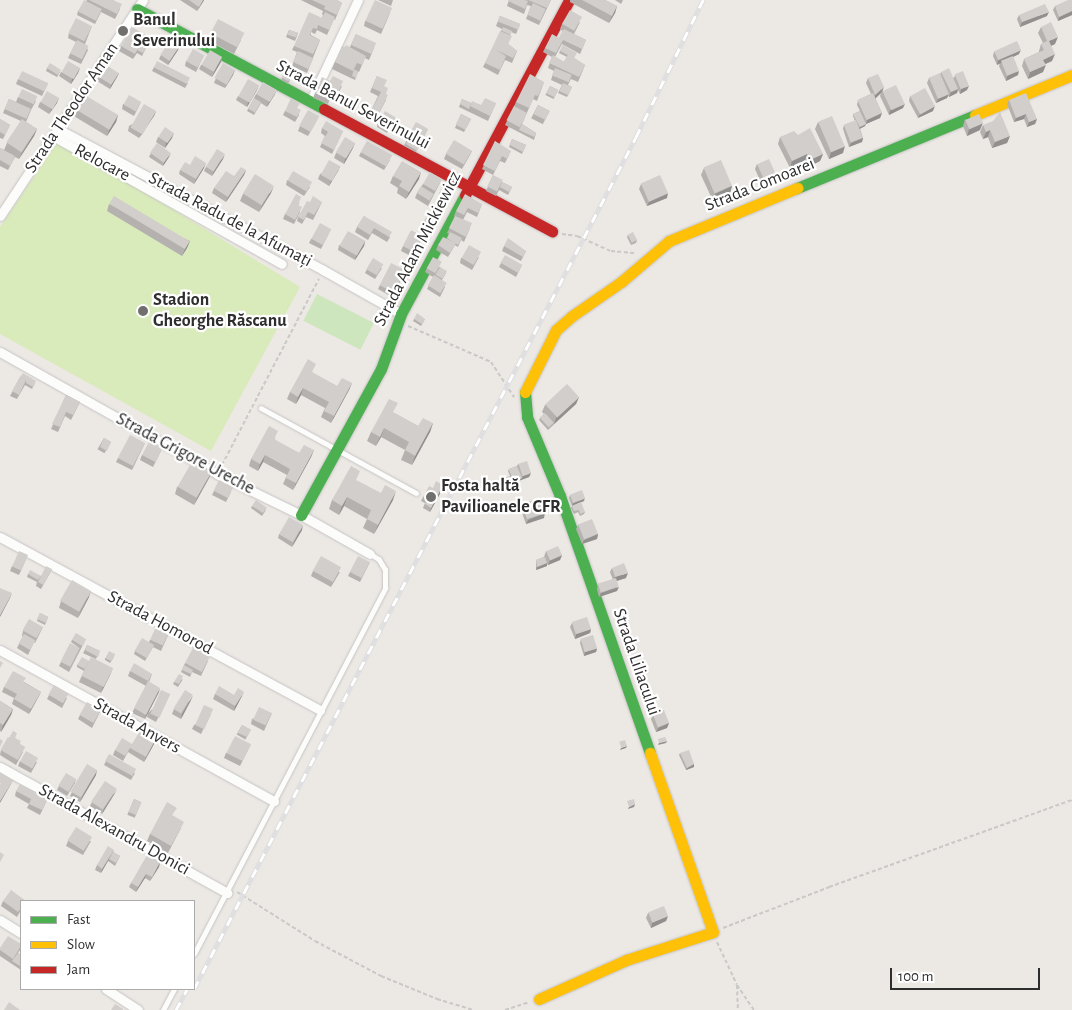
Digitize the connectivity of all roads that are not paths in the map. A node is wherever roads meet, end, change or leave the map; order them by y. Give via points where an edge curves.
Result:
1 (358, 0) edge
2 (569, 0) edge
3 (140, 5) edge
4 (1072, 74) edge
5 (310, 102) junction
6 (55, 132) junction
7 (468, 187) junction
8 (0, 216) edge
9 (552, 232) road end
10 (282, 264) dead end
11 (399, 318) junction
12 (0, 352) edge
13 (524, 404) joint
14 (261, 408) dead end
15 (338, 448) junction
16 (416, 493) dead end
17 (302, 515) junction
18 (0, 537) edge
19 (370, 554) joint
20 (0, 650) edge
21 (320, 710) junction
22 (0, 767) edge
23 (274, 802) junction
24 (227, 894) junction
25 (0, 920) edge
26 (20, 933) edge
27 (195, 952) edge
28 (108, 990) edge
29 (173, 990) edge
30 (539, 999) road end
31 (138, 1010) edge
32 (163, 1010) edge

1 - 5 street
2 - 7 street, Strada Adam Mickiewicz
3 - 5 street, Strada Banul Severinului
3 - 6 street, Strada Theodor Aman
4 - 13 street, Strada Comoarei via 669,241 621,282 556,330 530,380
5 - 7 street, Strada Banul Severinului
6 - 8 street, Strada Theodor Aman
6 - 10 street, Relocare
6 - 11 street, Strada Radu de la Afumați via 323,270
7 - 9 street, Strada Banul Severinului
7 - 11 street, Strada Adam Mickiewicz
11 - 15 street, Strada Adam Mickiewicz via 381,369
12 - 17 street, Strada Grigore Ureche via 217,474
13 - 30 street, Strada Liliacului via 526,417 560,496 712,932 626,960
14 - 15 lane
15 - 16 lane
15 - 17 street, Strada Adam Mickiewicz
17 - 19 street, Strada Grigore Ureche
18 - 21 street, Strada Homorod
19 - 21 lane via 385,570 385,588
20 - 23 street, Strada Anvers
21 - 23 lane
22 - 24 street, Strada Alexandru Donici
23 - 24 lane
24 - 27 lane
25 - 26 street
28 - 31 street
29 - 32 lane

